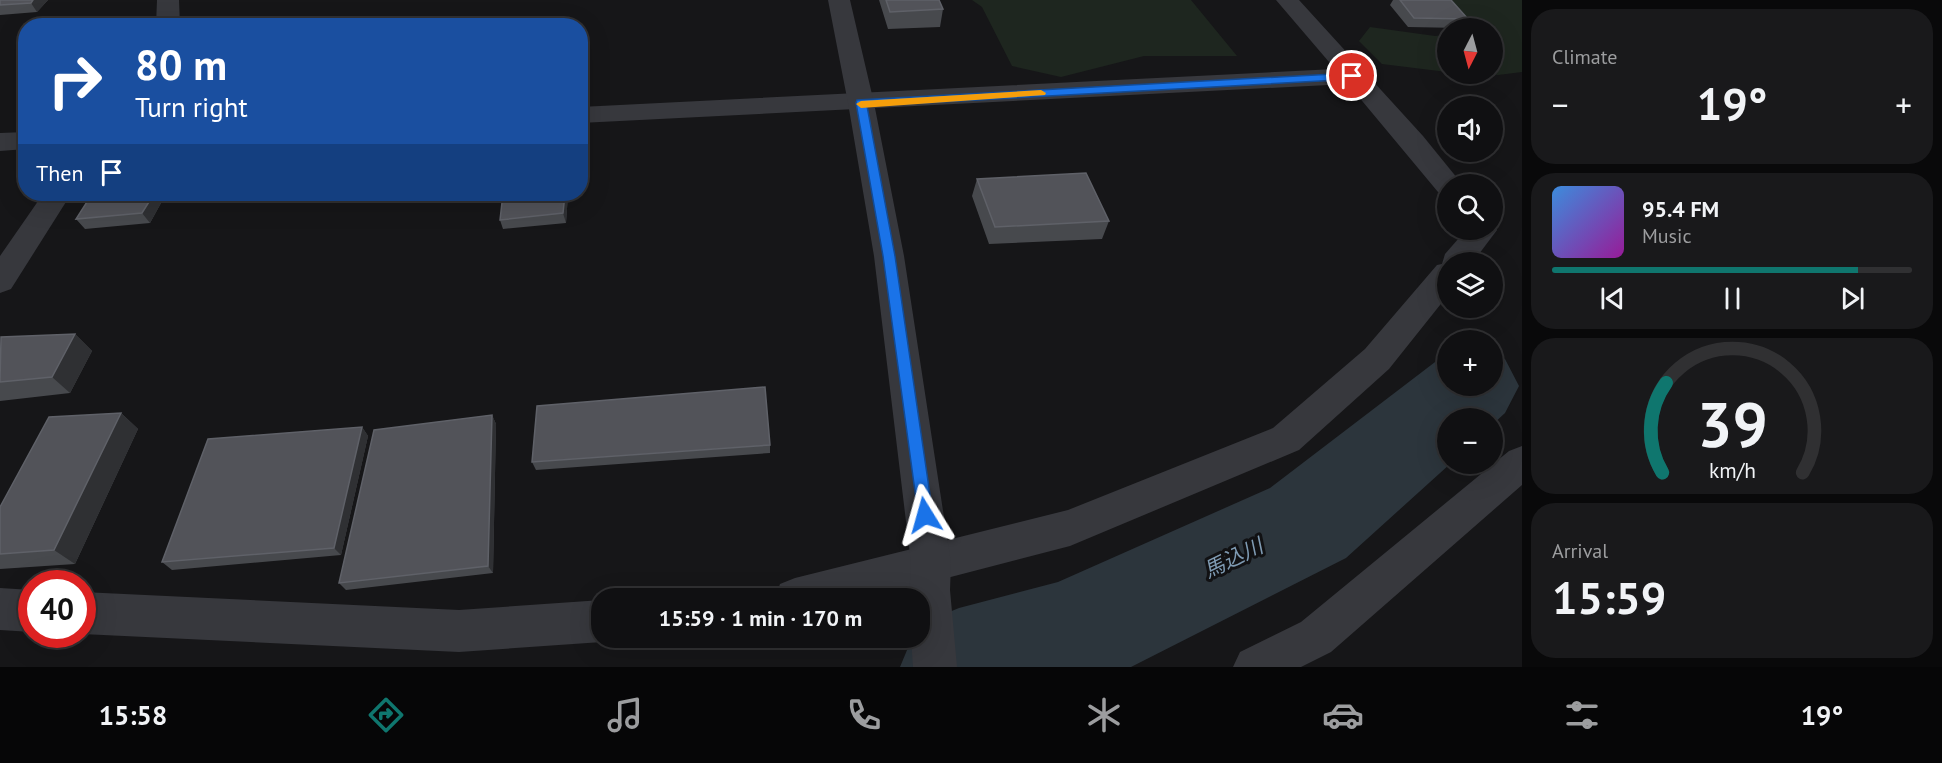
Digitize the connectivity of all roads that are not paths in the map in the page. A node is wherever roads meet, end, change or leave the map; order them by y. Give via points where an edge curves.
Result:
1 (168, 0) edge
2 (839, 0) edge
3 (1287, 0) edge
4 (168, 18) edge
5 (1352, 76) junction
6 (861, 103) junction
7 (588, 115) edge
8 (18, 141) edge
9 (0, 142) edge
10 (1440, 174) edge
11 (52, 201) edge
12 (1474, 240) edge
13 (1464, 252) edge
14 (0, 281) edge
15 (1437, 286) edge
16 (1522, 462) edge
17 (930, 576) junction
18 (856, 588) edge
19 (0, 609) edge
20 (18, 610) edge
21 (96, 614) edge
22 (591, 622) edge
23 (935, 667) edge
24 (1255, 667) edge

1 - 4 street
2 - 6 street
3 - 5 street
5 - 6 street
5 - 10 street
6 - 7 street
6 - 17 street via 889,256
8 - 9 street
11 - 14 street
12 - 13 street
15 - 17 street via 1377,359 1286,439 1070,528
16 - 24 street via 1316,637
17 - 18 street
17 - 23 street
19 - 20 street
21 - 22 street via 459,631

